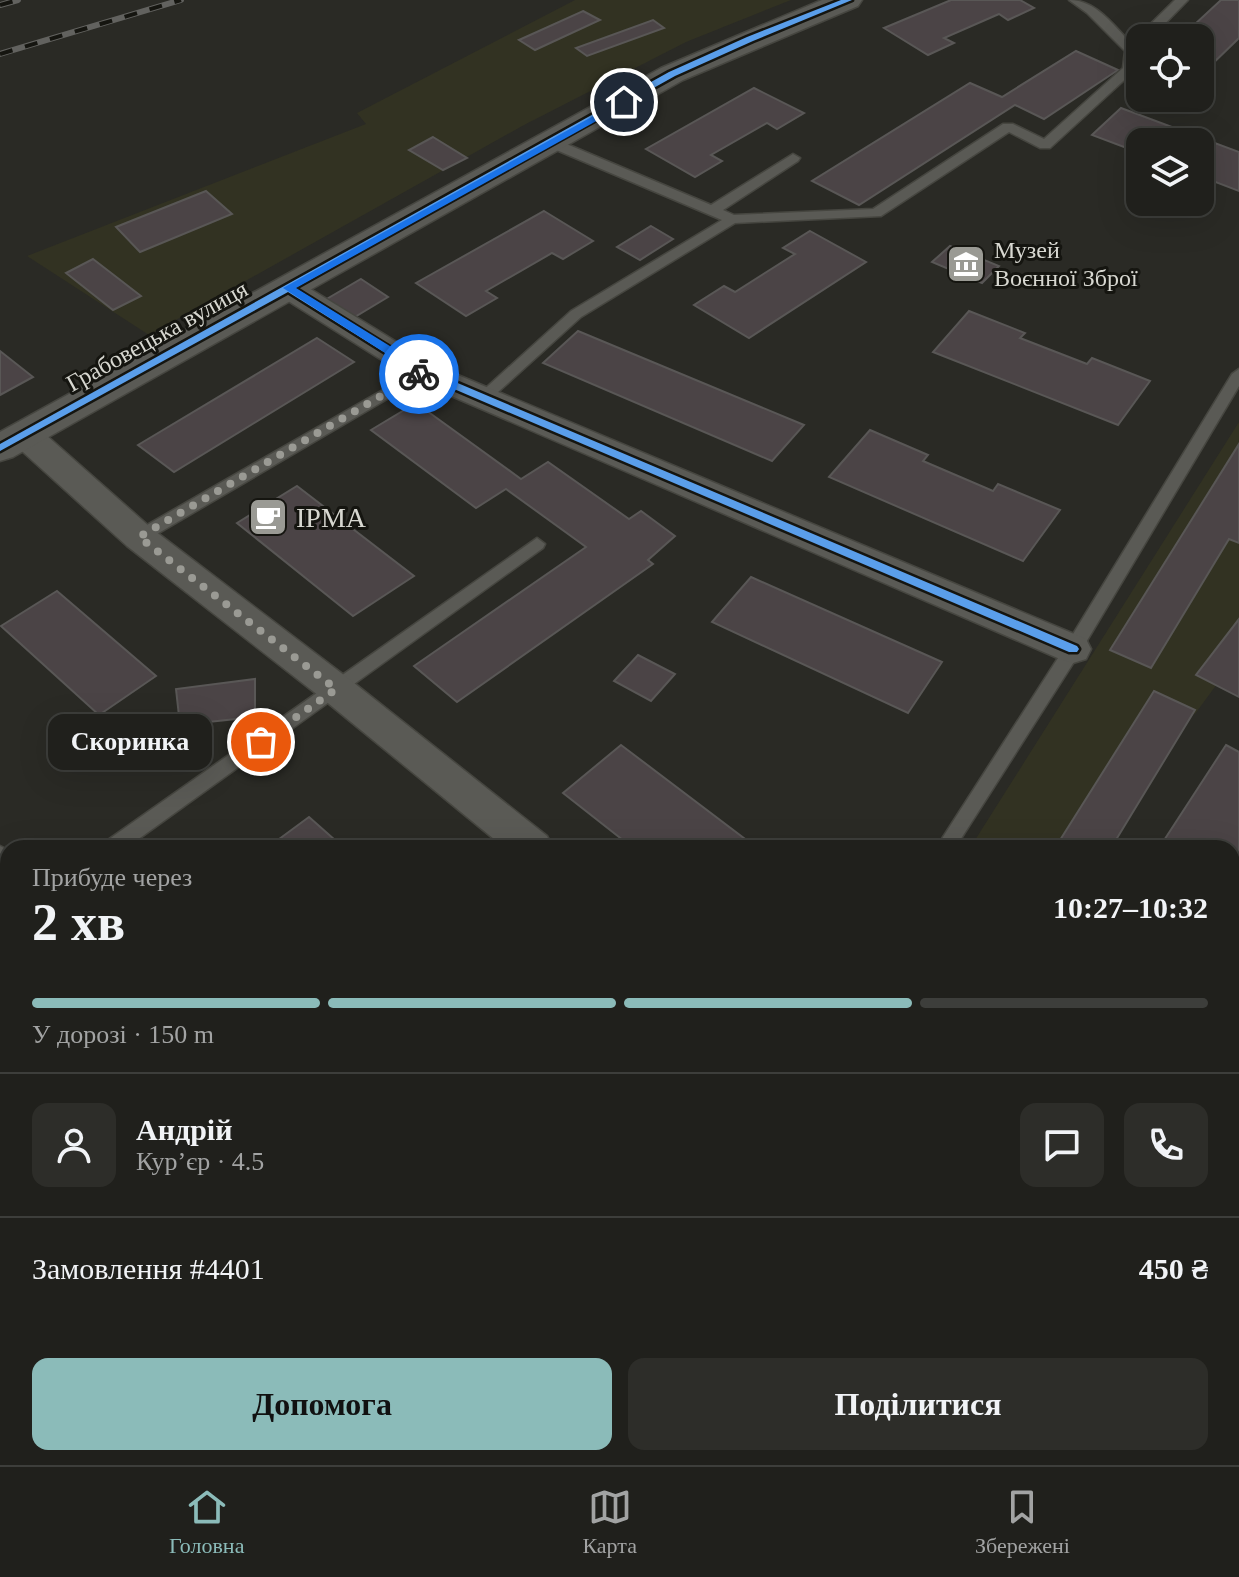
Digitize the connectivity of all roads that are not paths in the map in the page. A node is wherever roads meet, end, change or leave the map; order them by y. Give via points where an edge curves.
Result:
1 (848, 0) edge
2 (1075, 0) edge
3 (1182, 0) edge
4 (1157, 24) edge
5 (1126, 35) edge
6 (1126, 72) edge
7 (552, 143) junction
8 (793, 158) dead end
9 (712, 211) junction
10 (732, 219) junction
11 (288, 288) junction
12 (423, 372) junction
13 (1239, 374) edge
14 (483, 398) junction
15 (12, 442) edge
16 (139, 537) junction
17 (537, 544) dead end
18 (1073, 649) junction
19 (336, 689) junction
20 (123, 840) edge
21 (523, 840) edge
22 (950, 840) edge

1 - 7 street, Грабовецька вулиця via 672,74
2 - 5 lane
3 - 4 lane
6 - 10 lane via 1045,145 1008,127 876,213
7 - 9 lane
7 - 11 street, Грабовецька вулиця
8 - 9 lane
9 - 10 lane
10 - 14 lane via 576,314
11 - 12 street
11 - 15 street, Грабовецька вулиця
12 - 14 street
12 - 16 lane
13 - 18 lane
14 - 18 street
15 - 16 street
16 - 19 street
17 - 19 lane
18 - 22 lane
19 - 20 lane
19 - 21 street

